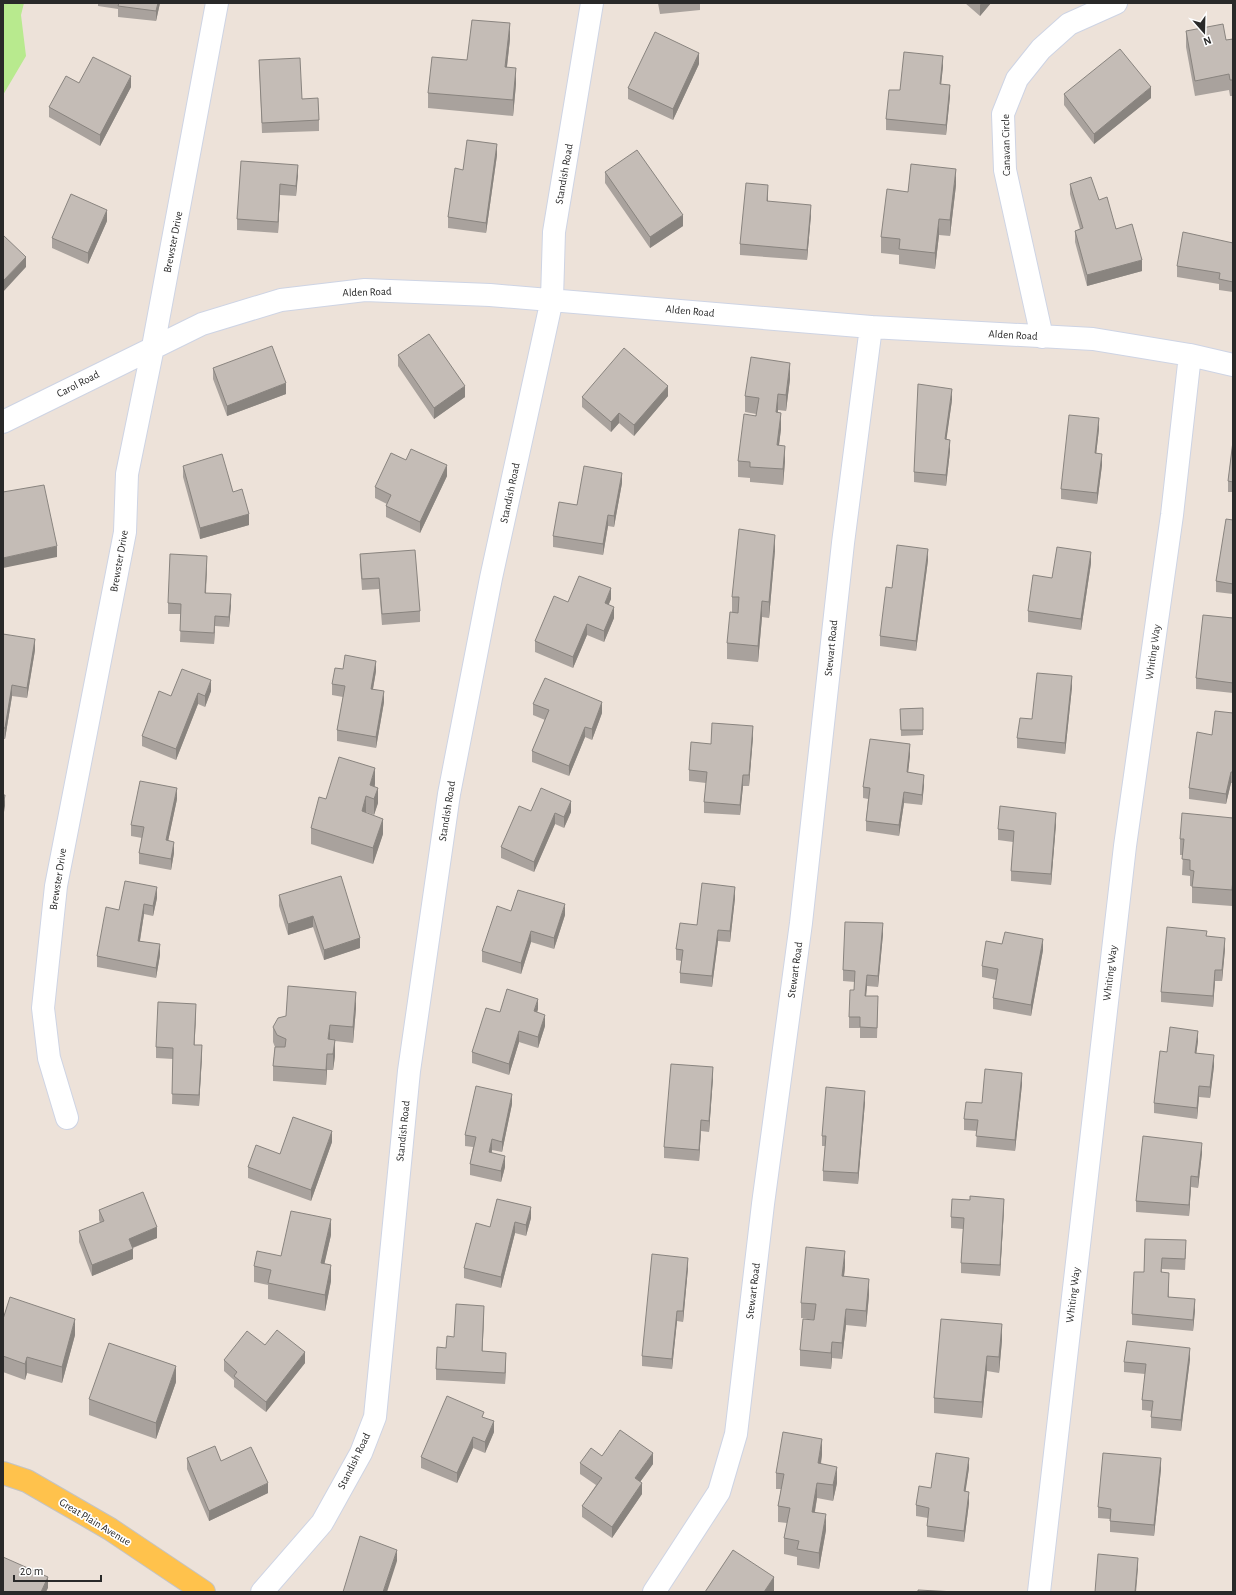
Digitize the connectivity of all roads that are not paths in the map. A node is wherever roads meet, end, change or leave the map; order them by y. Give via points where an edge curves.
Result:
1 (217, 3) edge
2 (592, 3) edge
3 (1116, 3) edge
4 (552, 299) junction
5 (871, 327) junction
6 (1042, 337) junction
7 (153, 347) junction
8 (1190, 355) junction
9 (1233, 365) edge
10 (3, 422) edge
11 (67, 1118) dead end
12 (3, 1473) edge
13 (204, 1592) edge
14 (262, 1592) edge
15 (654, 1592) edge
16 (1039, 1592) edge

1 - 7 street, Brewster Drive
2 - 4 street, Standish Road via 554,232
3 - 6 street, Canavan Circle via 1069,24 1041,49 1017,79 1003,114 1005,170
4 - 5 street, Alden Road
4 - 7 street, Alden Road via 365,290 281,300 202,324
4 - 14 street, Standish Road via 491,578 449,794 409,1070 375,1417 361,1453 322,1523
5 - 6 street, Alden Road
5 - 15 street, Stewart Road via 843,543 802,922 763,1204 736,1434 719,1492
6 - 8 street, Alden Road via 1093,339
7 - 10 street, Carol Road
7 - 11 street, Brewster Drive via 127,474 125,532 56,886 43,1008 50,1058
8 - 9 street, Alden Road
8 - 16 street, Whiting Way via 1172,515 1125,846
12 - 13 main road, Great Plain Avenue via 27,1481 110,1529

